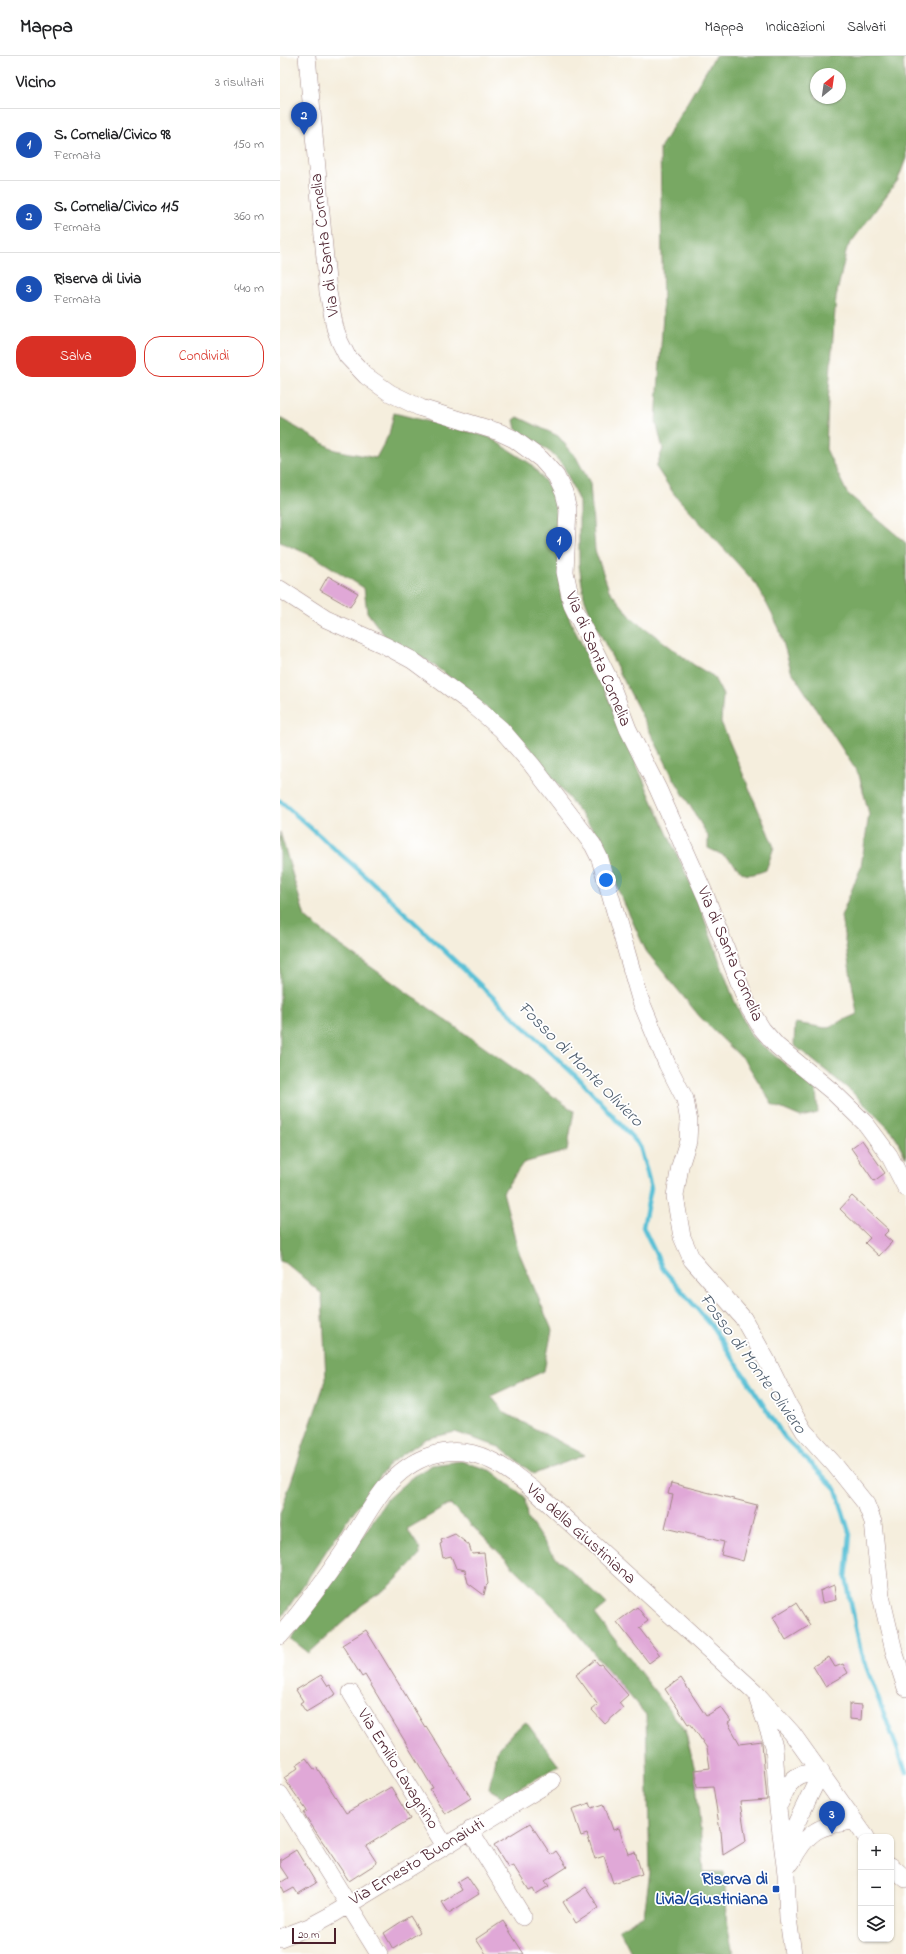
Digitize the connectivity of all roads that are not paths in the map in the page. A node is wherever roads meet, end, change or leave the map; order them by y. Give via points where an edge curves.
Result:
1 (307, 56) edge
2 (280, 589) edge
3 (906, 1188) edge
4 (280, 1636) edge
5 (906, 1688) edge
6 (754, 1691) junction
7 (351, 1692) dead end
8 (821, 1772) junction
9 (552, 1781) dead end
10 (280, 1794) edge
11 (778, 1809) junction
12 (854, 1821) junction
13 (470, 1830) junction
14 (864, 1834) edge
15 (446, 1846) junction
16 (894, 1869) edge
17 (786, 1874) junction
18 (906, 1879) edge
19 (349, 1904) junction
20 (523, 1917) dead end
21 (280, 1938) edge
22 (379, 1954) edge
23 (793, 1954) edge

1 - 3 street, Via di Santa Cornelia via 328,292 335,328 347,356 360,371 390,393 421,408 514,439 541,459 556,476 568,509 565,572 572,605 608,677 628,730 658,789 706,897 749,1008 777,1046 833,1092 866,1124 888,1155
2 - 5 street via 326,619 412,660 473,705 501,729 594,845 640,998 667,1064 685,1099 689,1122 688,1141 680,1166 675,1196 682,1237 692,1260 743,1318 804,1431 866,1504 873,1522 881,1596
4 - 6 street, Via della Giustiniana via 316,1591 390,1482 423,1458 439,1452 458,1451 489,1459 525,1483
6 - 8 street, Via della Giustiniana via 792,1733
6 - 11 street via 774,1746
7 - 15 street, Via Emilio Lavagnino
8 - 11 street via 803,1774 792,1779
8 - 12 street, Via della Giustiniana
8 - 17 street via 793,1830
9 - 13 street, Via Ernesto Buonaiuti
10 - 19 street
11 - 17 street
12 - 14 street, Via della Giustiniana
12 - 17 street via 830,1824 812,1833 797,1851
13 - 15 street, Via Ernesto Buonaiuti
13 - 20 street
15 - 19 street, Via Ernesto Buonaiuti
16 - 18 street
17 - 23 street
19 - 21 street, Via Ernesto Buonaiuti via 318,1922
19 - 22 street

